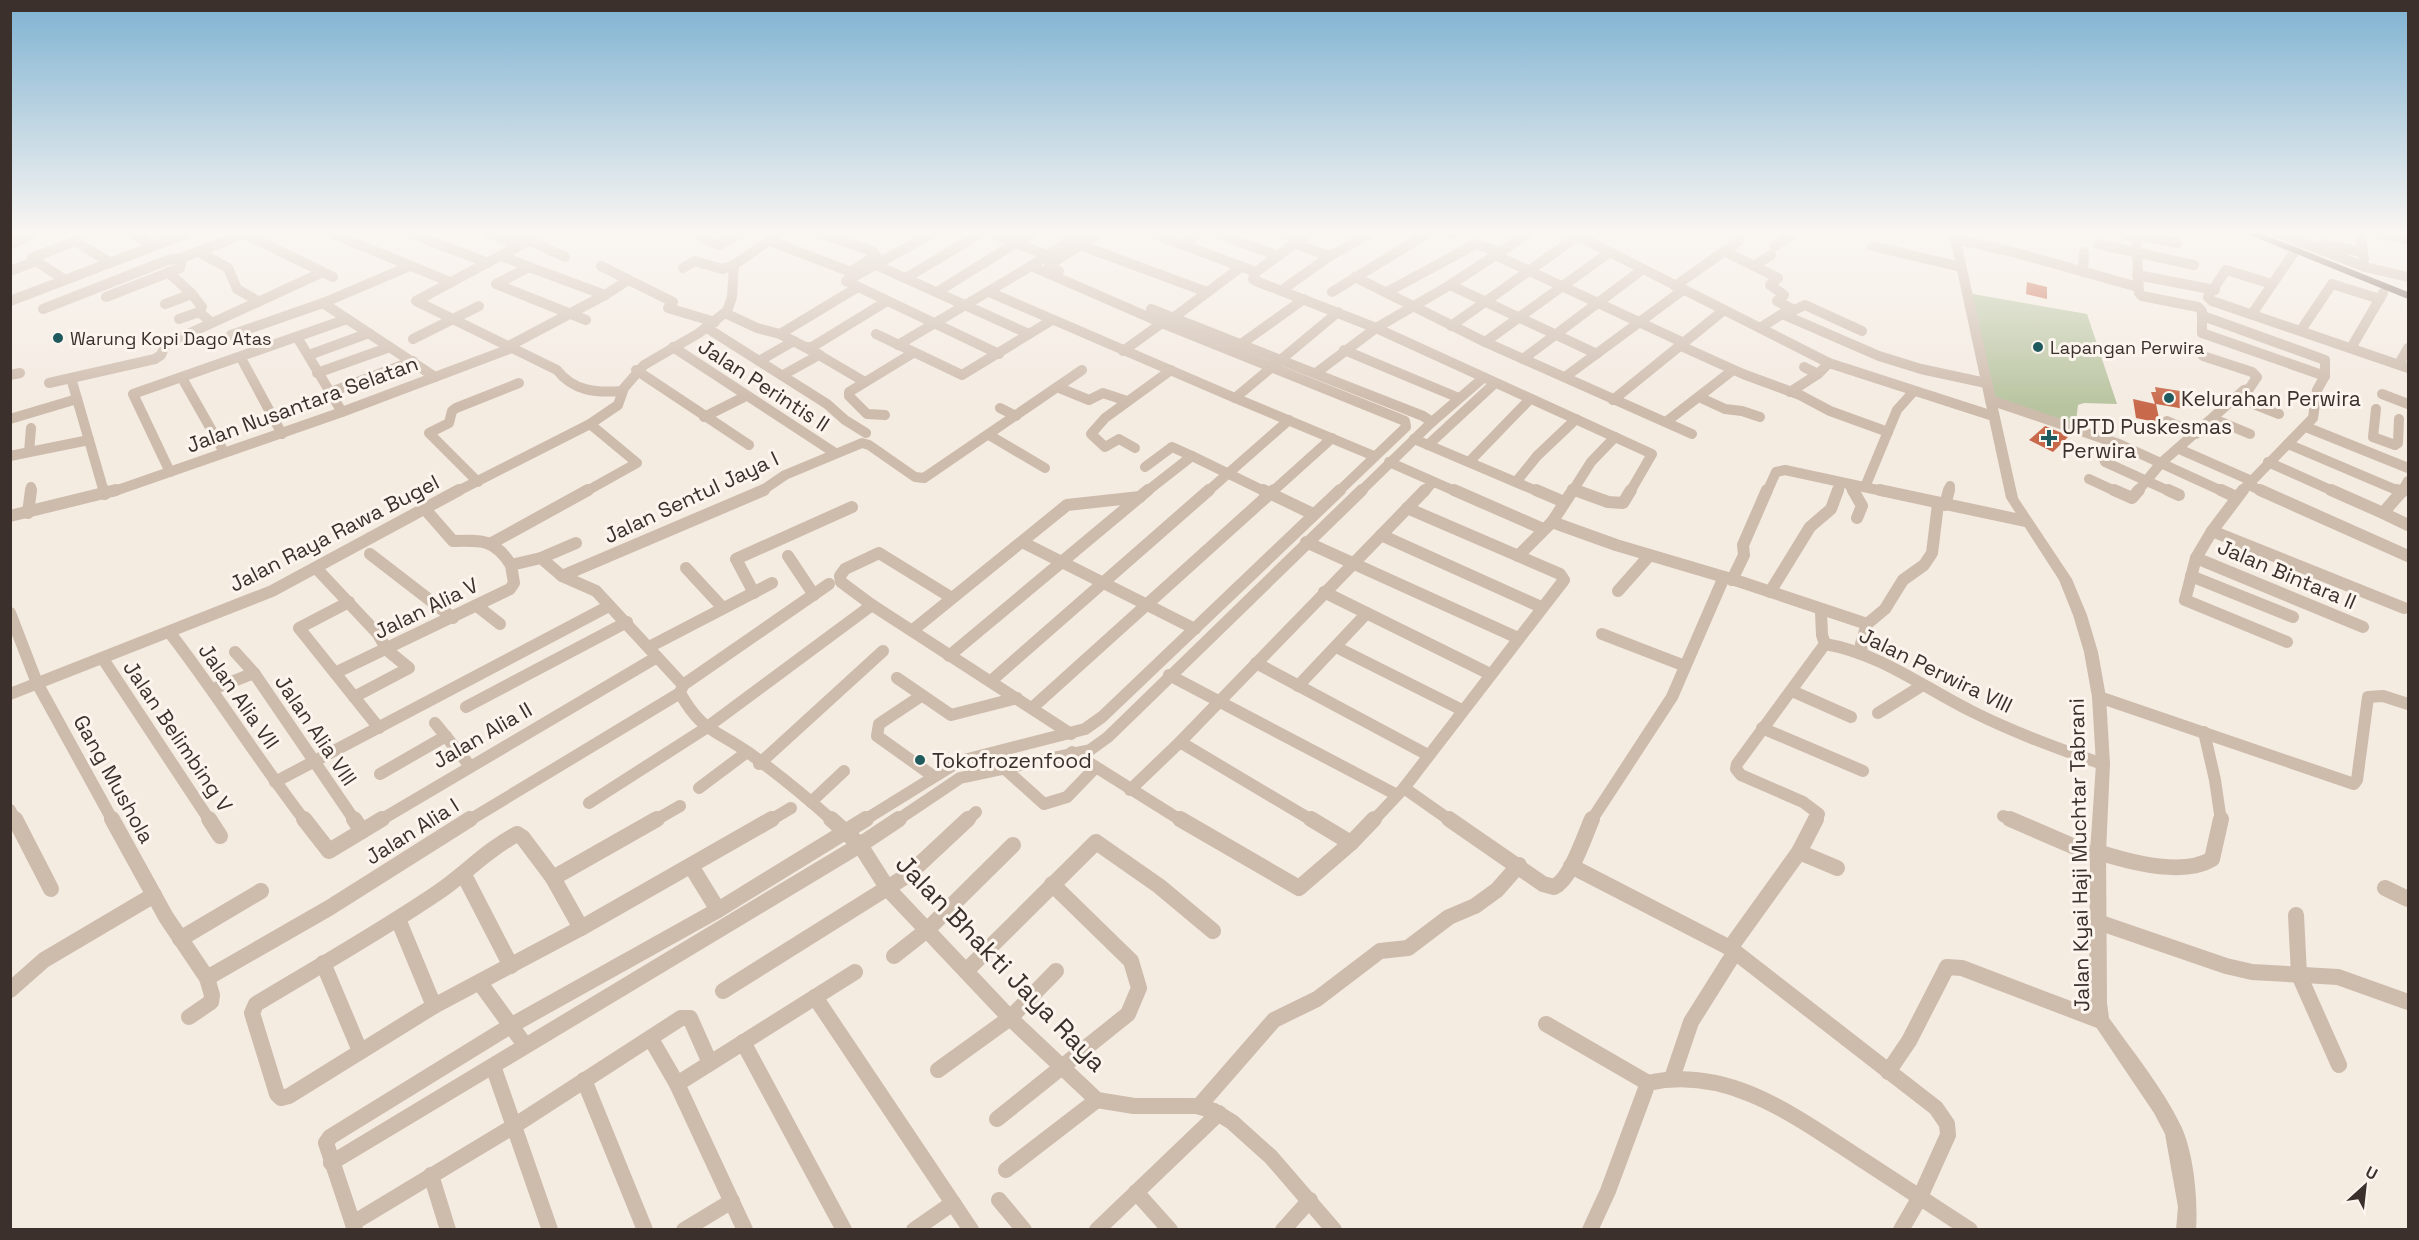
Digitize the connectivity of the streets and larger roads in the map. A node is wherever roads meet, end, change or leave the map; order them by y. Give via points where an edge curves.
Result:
1 (34, 291) edge
2 (89, 291) edge
3 (130, 291) edge
4 (189, 291) edge
5 (241, 291) edge
6 (281, 291) edge
7 (352, 291) edge
8 (434, 291) edge
9 (512, 291) edge
10 (594, 291) edge
11 (611, 291) edge
12 (650, 291) edge
13 (731, 291) edge
14 (852, 291) edge
15 (866, 291) edge
16 (1094, 291) edge
17 (1103, 291) edge
18 (1208, 291) edge
19 (1284, 291) edge
20 (1440, 291) edge
21 (1463, 291) edge
22 (1501, 291) edge
23 (1556, 291) edge
24 (1573, 291) edge
25 (1616, 291) edge
26 (1676, 291) edge
27 (1685, 291) edge
28 (1779, 291) edge
29 (1966, 291) edge
30 (2139, 291) edge
31 (2214, 291) edge
32 (2268, 291) edge
33 (2327, 291) edge
34 (2356, 291) edge
35 (2385, 291) edge
36 (937, 292) edge
37 (989, 292) joint
38 (1387, 292) edge
39 (192, 294) junction
40 (605, 295) junction
41 (106, 297) dead end
42 (13, 298) edge
43 (2380, 298) junction
44 (1304, 299) junction
45 (258, 301) junction
46 (887, 301) junction
47 (1486, 301) junction
48 (1733, 301) dead end
49 (323, 303) junction
50 (165, 304) dead end
51 (1599, 304) junction
52 (967, 305) junction
53 (479, 306) dead end
54 (1414, 307) junction
55 (43, 309) dead end
56 (1722, 309) junction
57 (1794, 310) junction
58 (199, 312) junction
59 (1338, 312) junction
60 (570, 313) junction
61 (725, 313) junction
62 (1784, 315) junction
63 (2252, 315) junction
64 (1521, 316) junction
65 (2203, 316) junction
66 (179, 319) dead end
67 (347, 319) junction
68 (453, 320) junction
69 (586, 320) dead end
70 (1052, 320) junction
71 (1167, 320) junction
72 (212, 322) junction
73 (936, 323) junction
74 (1640, 323) junction
75 (711, 325) junction
76 (1451, 326) junction
77 (1376, 328) junction
78 (1760, 328) junction
79 (2301, 330) junction
80 (1862, 331) dead end
81 (369, 333) junction
82 (1557, 333) junction
83 (780, 334) junction
84 (876, 334) dead end
85 (1029, 334) junction
86 (231, 335) dead end
87 (297, 337) junction
88 (413, 339) dead end
89 (794, 341) junction
90 (1485, 342) junction
91 (1241, 344) junction
92 (898, 345) junction
93 (1682, 345) junction
94 (390, 347) junction
95 (510, 347) junction
96 (673, 347) junction
97 (807, 347) junction
98 (2351, 348) junction
99 (2409, 348) edge
100 (1344, 350) junction
101 (1122, 351) junction
102 (913, 353) junction
103 (999, 354) junction
104 (1597, 354) junction
105 (309, 355) junction
106 (820, 356) junction
107 (2204, 356) dead end
108 (241, 358) junction
109 (1523, 359) junction
110 (412, 361) junction
111 (759, 361) junction
112 (1277, 363) junction
113 (1829, 363) junction
114 (2404, 366) edge
115 (1804, 367) dead end
116 (636, 370) junction
117 (1082, 370) dead end
118 (1171, 370) junction
119 (1733, 370) junction
120 (317, 373) junction
121 (1316, 373) junction
122 (1818, 374) junction
123 (783, 375) junction
124 (2325, 376) junction
125 (435, 377) junction
126 (1564, 377) junction
127 (71, 378) junction
128 (182, 378) junction
129 (1483, 378) junction
130 (865, 382) junction
131 (49, 383) dead end
132 (519, 383) dead end
133 (1495, 383) junction
134 (1986, 383) junction
135 (1057, 387) junction
136 (621, 391) junction
137 (1914, 391) junction
138 (331, 392) junction
139 (1790, 392) junction
140 (2382, 394) dead end
141 (746, 396) junction
142 (1699, 397) junction
143 (2236, 397) junction
144 (1235, 398) junction
145 (1459, 398) junction
146 (77, 399) junction
147 (1530, 399) junction
148 (1613, 400) junction
149 (1990, 400) junction
150 (1127, 401) junction
151 (2409, 404) edge
152 (1000, 408) dead end
153 (2376, 410) dead end
154 (342, 412) junction
155 (2279, 414) dead end
156 (885, 415) dead end
157 (1016, 416) junction
158 (1993, 416) junction
159 (704, 417) junction
160 (1760, 417) dead end
161 (1576, 418) junction
162 (10, 419) edge
163 (2214, 419) junction
164 (2399, 419) dead end
165 (1289, 420) junction
166 (2167, 421) dead end
167 (1432, 422) junction
168 (1666, 422) junction
169 (590, 424) junction
170 (2306, 427) junction
171 (31, 428) dead end
172 (1888, 432) junction
173 (282, 434) junction
174 (866, 434) dead end
175 (1692, 434) dead end
176 (2196, 434) junction
177 (2250, 434) dead end
178 (989, 435) junction
179 (1615, 437) junction
180 (1332, 438) junction
181 (1414, 439) junction
182 (89, 440) junction
183 (2382, 442) junction
184 (2288, 444) junction
185 (749, 445) dead end
186 (1428, 445) junction
187 (1136, 448) dead end
188 (2179, 448) junction
189 (29, 452) junction
190 (224, 452) junction
191 (835, 453) junction
192 (2373, 453) junction
193 (10, 456) edge
194 (1192, 456) junction
195 (1374, 456) junction
196 (2104, 459) dead end
197 (1389, 462) junction
198 (1469, 462) junction
199 (2268, 462) junction
200 (2162, 463) junction
201 (1145, 467) dead end
202 (1045, 468) dead end
203 (2409, 468) edge
204 (170, 472) junction
205 (1227, 474) junction
206 (2089, 479) dead end
207 (2409, 480) edge
208 (2146, 481) junction
209 (478, 482) junction
210 (1433, 482) junction
211 (1516, 482) junction
212 (2251, 483) junction
213 (1845, 484) junction
214 (1950, 486) dead end
215 (31, 487) dead end
216 (1865, 487) junction
217 (1572, 489) junction
218 (105, 494) junction
219 (1269, 494) junction
220 (2179, 495) dead end
221 (1140, 496) junction
222 (2236, 497) junction
223 (2403, 497) edge
224 (1564, 502) junction
225 (1942, 504) junction
226 (424, 507) junction
227 (852, 507) dead end
228 (1407, 508) junction
229 (28, 513) junction
230 (2383, 513) junction
231 (10, 516) edge
232 (1309, 518) junction
233 (1857, 518) dead end
234 (2025, 521) junction
235 (2409, 525) edge
236 (1547, 526) junction
237 (1321, 528) junction
238 (2212, 531) junction
239 (1381, 535) junction
240 (1022, 542) junction
241 (1306, 542) junction
242 (576, 543) dead end
243 (490, 544) junction
244 (370, 554) dead end
245 (788, 556) dead end
246 (1518, 556) junction
247 (1649, 556) junction
248 (2409, 556) edge
249 (541, 558) junction
250 (2196, 558) junction
251 (1061, 562) junction
252 (1353, 562) junction
253 (511, 565) junction
254 (316, 568) junction
255 (686, 568) dead end
256 (562, 576) junction
257 (2191, 576) junction
258 (1728, 578) junction
259 (772, 583) dead end
260 (1104, 583) junction
261 (829, 584) dead end
262 (1618, 591) dead end
263 (754, 592) junction
264 (1324, 592) junction
265 (1770, 592) junction
266 (814, 595) junction
267 (951, 598) junction
268 (349, 602) junction
269 (872, 605) junction
270 (1146, 605) junction
271 (477, 606) junction
272 (609, 606) junction
273 (1541, 607) junction
274 (723, 608) junction
275 (2404, 608) dead end
276 (1821, 611) junction
277 (10, 613) edge
278 (1367, 613) junction
279 (2293, 617) dead end
280 (453, 618) junction
281 (627, 622) junction
282 (500, 624) dead end
283 (1867, 624) junction
284 (2363, 627) dead end
285 (1195, 629) junction
286 (913, 630) junction
287 (170, 633) junction
288 (1602, 634) dead end
289 (1518, 638) junction
290 (2287, 642) dead end
291 (1825, 644) junction
292 (1336, 647) junction
293 (387, 650) junction
294 (883, 651) dead end
295 (235, 652) dead end
296 (653, 652) junction
297 (1862, 654) junction
298 (949, 656) junction
299 (103, 659) junction
300 (1256, 663) junction
301 (1685, 666) junction
302 (254, 673) junction
303 (335, 673) junction
304 (1490, 674) junction
305 (1169, 675) junction
306 (897, 678) dead end
307 (991, 681) junction
308 (37, 683) junction
309 (1923, 685) junction
310 (1298, 686) junction
311 (213, 689) junction
312 (682, 689) junction
313 (1792, 691) junction
314 (10, 694) edge
315 (921, 696) junction
316 (354, 697) junction
317 (2099, 697) junction
318 (1017, 698) junction
319 (1221, 700) junction
320 (2409, 704) edge
321 (466, 707) dead end
322 (1032, 708) junction
323 (1462, 710) junction
324 (1878, 713) dead end
325 (1851, 717) dead end
326 (435, 723) dead end
327 (379, 728) junction
328 (706, 728) junction
329 (1762, 728) junction
330 (1085, 729) junction
331 (2204, 732) junction
332 (1071, 734) junction
333 (446, 736) junction
334 (1180, 742) junction
335 (1089, 750) junction
336 (747, 752) junction
337 (1072, 752) junction
338 (1428, 755) junction
339 (313, 761) junction
340 (759, 764) junction
341 (2103, 764) junction
342 (470, 766) junction
343 (1004, 768) junction
344 (1095, 768) junction
345 (844, 771) dead end
346 (1863, 771) dead end
347 (380, 774) dead end
348 (933, 776) junction
349 (275, 782) junction
350 (699, 788) dead end
351 (1130, 790) junction
352 (1400, 791) junction
353 (811, 802) junction
354 (589, 803) dead end
355 (680, 806) dead end
356 (791, 808) dead end
357 (10, 810) edge
358 (976, 813) dead end
359 (2003, 816) dead end
360 (362, 831) junction
361 (845, 831) junction
362 (220, 836) dead end
363 (1351, 843) junction
364 (860, 845) junction
365 (1013, 845) dead end
366 (329, 851) joint
367 (1799, 852) junction
368 (2098, 855) junction
369 (1519, 865) junction
370 (691, 866) junction
371 (1571, 866) junction
372 (1837, 868) dead end
373 (464, 875) junction
374 (553, 878) junction
375 (1052, 884) junction
376 (2385, 888) dead end
377 (51, 889) dead end
378 (888, 889) junction
379 (261, 891) dead end
380 (154, 895) junction
381 (2409, 899) edge
382 (718, 910) junction
383 (2296, 915) dead end
384 (398, 919) junction
385 (2098, 922) junction
386 (581, 928) junction
387 (927, 930) junction
388 (1213, 931) dead end
389 (180, 939) junction
390 (1732, 950) junction
391 (894, 956) dead end
392 (323, 963) junction
393 (511, 966) junction
394 (966, 971) junction
395 (1056, 971) dead end
396 (855, 972) dead end
397 (2300, 975) junction
398 (207, 978) junction
399 (480, 983) junction
400 (10, 990) edge
401 (723, 991) dead end
402 (815, 997) junction
403 (2409, 1002) edge
404 (434, 1006) junction
405 (189, 1017) dead end
406 (1010, 1018) junction
407 (2101, 1021) junction
408 (1546, 1024) dead end
409 (510, 1026) junction
410 (651, 1039) junction
411 (743, 1042) junction
412 (525, 1045) junction
413 (360, 1051) junction
414 (710, 1063) junction
415 (2339, 1065) dead end
416 (493, 1066) junction
417 (1062, 1067) junction
418 (938, 1070) dead end
419 (1888, 1072) junction
420 (1672, 1078) junction
421 (584, 1080) junction
422 (1648, 1083) junction
423 (677, 1084) junction
424 (1097, 1100) junction
425 (1199, 1106) junction
426 (1219, 1113) junction
427 (997, 1119) dead end
428 (514, 1126) junction
429 (331, 1163) junction
430 (1006, 1170) dead end
431 (431, 1175) junction
432 (1136, 1192) junction
433 (1920, 1197) junction
434 (999, 1200) dead end
435 (1310, 1200) junction
436 (732, 1201) junction
437 (953, 1203) junction
438 (354, 1226) edge
439 (448, 1230) edge
440 (550, 1230) edge
441 (645, 1230) edge
442 (684, 1230) edge
443 (745, 1230) edge
444 (844, 1230) edge
445 (914, 1230) edge
446 (971, 1230) edge
447 (1024, 1230) edge
448 (1097, 1230) edge
449 (1170, 1230) edge
450 (1283, 1230) edge
451 (1334, 1230) edge
452 (1590, 1230) edge
453 (1901, 1230) edge
454 (1971, 1230) edge
455 (2186, 1230) edge

1 - 42 street
2 - 55 street
3 - 41 street
4 - 39 street
5 - 45 street
6 - 45 street
7 - 49 street
8 - 68 street via 416,301
9 - 60 street
10 - 40 street
11 - 40 street, Jalan Nusantara Selatan
12 - 75 street via 673,302 668,308
13 - 61 street
14 - 83 street
15 - 46 street
16 - 71 street
17 - 71 street
18 - 71 street
19 - 44 street
20 - 54 street
21 - 47 street
22 - 47 street
23 - 64 street
24 - 51 street
25 - 51 street
26 - 74 street
27 - 56 street
28 - 57 street via 1785,295 1777,301
29 - 134 street, Jalan Kyai Haji Muchtar Tabrani
30 - 65 street via 2142,296 2198,307
31 - 63 street via 2209,299
32 - 63 street
33 - 79 street
34 - 43 street
35 - 43 street
36 - 52 street
37 - 52 street
37 - 70 street
38 - 54 street
39 - 50 street
39 - 58 street via 202,307
40 - 60 street, Jalan Nusantara Selatan
43 - 98 street
44 - 59 street
44 - 91 street
45 - 72 street
46 - 73 street
46 - 97 street
47 - 64 street
47 - 76 street
48 - 56 street
49 - 67 street
49 - 86 street
51 - 74 street
51 - 82 street
52 - 73 street
52 - 85 street
53 - 68 street
54 - 76 street
54 - 77 street
56 - 78 street
56 - 93 street
57 - 62 street
57 - 80 street via 1805,305
58 - 66 street
58 - 72 street
59 - 77 street
59 - 112 street
60 - 69 street
60 - 95 street, Jalan Nusantara Selatan
61 - 75 street
61 - 83 street
62 - 78 street
62 - 134 street via 1879,356
63 - 79 street
64 - 82 street
64 - 90 street
65 - 124 street via 2325,360
65 - 124 street via 2202,333
67 - 81 street
67 - 87 street
68 - 88 street
68 - 95 street
70 - 85 street
70 - 101 street
71 - 91 street
71 - 101 street
71 - 112 street
72 - 127 street via 166,344 161,355 150,360
73 - 92 street
73 - 103 street
74 - 93 street
74 - 104 street
75 - 96 street
75 - 111 street
76 - 90 street
77 - 100 street
77 - 129 street
78 - 113 street
79 - 98 street
81 - 94 street
81 - 105 street
82 - 104 street
82 - 109 street
83 - 89 street
84 - 92 street
85 - 103 street
87 - 105 street
87 - 108 street
89 - 97 street
89 - 111 street
90 - 109 street
91 - 112 street
92 - 102 street
93 - 119 street
93 - 148 street
94 - 110 street
94 - 120 street
95 - 125 street, Jalan Nusantara Selatan
95 - 136 street via 587,390
96 - 116 street
96 - 141 street, Jalan Perintis II
97 - 106 street
98 - 114 street
99 - 114 street
100 - 121 street
100 - 145 street
101 - 118 street
102 - 103 street via 962,375
102 - 130 street
104 - 126 street
105 - 120 street
106 - 123 street
106 - 130 street
107 - 143 street via 2256,375 2249,389
108 - 128 street
108 - 173 street
109 - 126 street
110 - 125 street
110 - 138 street
111 - 123 street
112 - 121 street
112 - 144 street
112 - 195 street via 1405,421 1406,427
113 - 122 street
113 - 137 street
115 - 122 street
116 - 136 street, Jalan Raya Rawa Bugel
116 - 159 street
117 - 135 street
118 - 144 street
118 - 150 street
119 - 139 street
119 - 142 street
120 - 138 street
121 - 167 street
122 - 139 street
123 - 174 street
124 - 170 street via 2317,390 2315,414
125 - 154 street, Jalan Nusantara Selatan
126 - 148 street
127 - 131 street
127 - 146 street
128 - 190 street
128 - 204 street via 133,394
129 - 133 street
129 - 145 street
130 - 156 street via 849,392 849,396 867,414
132 - 209 street via 456,408 449,423 429,432
133 - 147 street
133 - 186 street
134 - 149 street, Jalan Kyai Haji Muchtar Tabrani
135 - 150 street via 1089,400 1103,393
135 - 157 street
136 - 169 street, Jalan Raya Rawa Bugel via 618,405
137 - 158 street
137 - 172 street via 1898,410
138 - 154 street
139 - 172 street
140 - 151 street
141 - 159 street
141 - 191 street, Jalan Perintis II
142 - 160 street via 1725,410
142 - 168 street
143 - 155 street
143 - 163 street
144 - 165 street
145 - 167 street
146 - 162 street
146 - 182 street
147 - 161 street
147 - 198 street
148 - 168 street
149 - 158 street, Jalan Kyai Haji Muchtar Tabrani
149 - 200 street via 2119,444
150 - 187 street via 1091,434 1105,447 1119,440
152 - 157 street
153 - 183 street via 2373,436
154 - 173 street, Jalan Nusantara Selatan
157 - 178 street
158 - 234 street, Jalan Kyai Haji Muchtar Tabrani via 2012,498
159 - 185 street
161 - 179 street
161 - 211 street
163 - 176 street
163 - 177 street
164 - 183 street via 2398,443
165 - 180 street
165 - 205 street
166 - 176 street
167 - 181 street
168 - 175 street
169 - 209 street, Jalan Raya Rawa Bugel
169 - 243 street via 637,464
170 - 184 street
170 - 192 street
171 - 189 street
172 - 216 street
173 - 190 street, Jalan Nusantara Selatan
176 - 188 street
178 - 191 street, Jalan Sentul Jaya I via 920,478 869,445 862,443
178 - 202 street
179 - 217 street
179 - 217 street via 1652,454 1623,503 1608,502
180 - 195 street
180 - 219 street
181 - 186 street
181 - 197 street
182 - 189 street
182 - 218 street
183 - 192 street
184 - 199 street
184 - 223 street
186 - 198 street
188 - 200 street
188 - 212 street
189 - 193 street
190 - 204 street, Jalan Nusantara Selatan
191 - 256 street, Jalan Sentul Jaya I via 785,475 764,490
192 - 203 street
194 - 201 street via 1172,447
194 - 205 street
194 - 221 street
195 - 232 street
196 - 208 street
197 - 210 street
197 - 237 street
198 - 211 street
199 - 212 street
199 - 230 street
200 - 208 street
200 - 222 street
204 - 218 street, Jalan Nusantara Selatan
205 - 219 street
205 - 260 street
206 - 208 street via 2130,498
207 - 223 street
208 - 220 street
209 - 226 street, Jalan Raya Rawa Bugel
210 - 228 street
210 - 236 street
211 - 224 street
212 - 222 street
212 - 248 street
213 - 216 street
213 - 233 street via 1862,506
213 - 258 street via 1785,470 1776,472 1743,545 1744,555
213 - 265 street via 1831,509 1810,527
214 - 225 street
215 - 229 street
216 - 225 street
217 - 224 street
218 - 229 street, Jalan Nusantara Selatan
219 - 232 street
219 - 270 street
221 - 240 street via 1066,505
221 - 251 street
222 - 238 street
223 - 230 street
224 - 236 street
225 - 234 street
225 - 283 street via 1932,553 1924,565 1903,580 1885,609
226 - 243 street via 453,541 481,539
226 - 254 street, Jalan Raya Rawa Bugel
227 - 263 street via 736,559
228 - 239 street
228 - 246 street
229 - 231 street, Jalan Nusantara Selatan
230 - 235 street
232 - 237 street
232 - 285 street
234 - 317 street, Jalan Kyai Haji Muchtar Tabrani via 2065,579 2091,652
236 - 246 street
236 - 247 street
237 - 241 street
238 - 250 street
238 - 275 street
239 - 252 street
239 - 273 street
240 - 251 street
240 - 267 street
241 - 252 street
241 - 305 street
242 - 249 street
243 - 253 street via 503,552
244 - 280 street
245 - 266 street
246 - 273 street via 1563,577
247 - 258 street
247 - 262 street
249 - 253 street
249 - 256 street, Jalan Bhakti Jaya Raya
250 - 257 street
250 - 284 street, Jalan Bintara II
251 - 260 street
251 - 298 street
252 - 264 street
252 - 289 street
253 - 271 street, Jalan Alia V via 514,583 510,589
254 - 268 street
254 - 287 street, Jalan Raya Rawa Bugel via 272,591
255 - 274 street
256 - 272 street, Jalan Bhakti Jaya Raya via 596,591
257 - 279 street
257 - 290 street via 2186,602
258 - 265 street
258 - 301 street
259 - 263 street, Jalan Alia II
260 - 270 street
260 - 307 street
261 - 266 street, Jalan Alia I
263 - 274 street, Jalan Alia II
264 - 278 street
264 - 300 street
265 - 276 street
266 - 312 street, Jalan Alia I
267 - 269 street via 879,553 845,569 840,576 841,582
267 - 286 street
268 - 293 street
268 - 303 street via 298,628
269 - 286 street
269 - 328 street
270 - 285 street
270 - 322 street
271 - 280 street, Jalan Alia V
271 - 282 street
272 - 281 street, Jalan Bhakti Jaya Raya
272 - 327 street
273 - 289 street
274 - 296 street, Jalan Alia II
276 - 283 street
276 - 291 street
277 - 308 street, Gang Mushola
278 - 292 street
278 - 304 street
280 - 293 street, Jalan Alia V
281 - 296 street, Jalan Bhakti Jaya Raya
281 - 321 street
283 - 297 street
285 - 330 street
286 - 298 street
287 - 299 street, Jalan Raya Rawa Bugel
287 - 311 street, Jalan Alia VII
288 - 301 street
289 - 304 street
291 - 297 street, Jalan Perwira VIII via 1845,646
291 - 313 street, Jalan Perwira VIII
292 - 310 street
292 - 323 street
293 - 303 street, Jalan Alia V
293 - 316 street via 409,668
294 - 340 street
295 - 302 street, Jalan Alia VIII
296 - 312 street, Jalan Bhakti Jaya Raya
296 - 342 street, Jalan Alia II
297 - 309 street, Jalan Perwira VIII
298 - 307 street
299 - 308 street, Jalan Raya Rawa Bugel
299 - 362 street, Jalan Belimbing V
300 - 310 street
300 - 319 street
301 - 371 street via 1672,697 1592,819
302 - 311 street
302 - 339 street, Jalan Alia VIII
303 - 316 street
304 - 323 street
305 - 319 street
305 - 335 street
306 - 315 street
307 - 318 street
308 - 314 street, Jalan Raya Rawa Bugel
308 - 380 street, Gang Mushola
309 - 324 street
309 - 341 street, Jalan Perwira VIII via 2051,747
310 - 338 street
311 - 349 street, Jalan Alia VII
312 - 328 street, Jalan Bhakti Jaya Raya via 692,714
312 - 398 street, Jalan Alia I via 329,908
313 - 325 street
313 - 329 street, Jalan Perwira VIII
315 - 318 street via 951,716
315 - 348 street via 879,724 878,736
316 - 327 street
317 - 331 street
317 - 341 street, Jalan Kyai Haji Muchtar Tabrani
318 - 322 street
319 - 334 street
319 - 352 street
320 - 331 street via 2388,696 2368,697 2354,784
322 - 332 street
323 - 338 street
326 - 333 street
327 - 339 street
328 - 336 street, Jalan Bhakti Jaya Raya
328 - 354 street
329 - 346 street
329 - 367 street, Jalan Perwira VIII via 1736,769 1741,775 1818,811
330 - 332 street
330 - 335 street
331 - 368 street via 2221,822 2212,858 2195,867
332 - 348 street via 960,761
333 - 342 street
333 - 347 street
334 - 351 street
334 - 363 street
335 - 337 street
336 - 340 street, Jalan Bhakti Jaya Raya
336 - 350 street
337 - 343 street
337 - 344 street
338 - 352 street
339 - 349 street
339 - 360 street, Jalan Alia VIII
340 - 353 street, Jalan Bhakti Jaya Raya
341 - 368 street, Jalan Kyai Haji Muchtar Tabrani
342 - 360 street, Jalan Alia II
343 - 344 street via 1044,804 1058,804
343 - 364 street via 960,778
344 - 351 street
345 - 353 street
348 - 361 street
349 - 366 street, Jalan Alia VII
351 - 363 street via 1299,888
352 - 363 street
352 - 369 street
353 - 361 street, Jalan Bhakti Jaya Raya
355 - 374 street
356 - 370 street
357 - 377 street
358 - 378 street
359 - 368 street
360 - 366 street, Jalan Alia II
361 - 364 street, Jalan Bhakti Jaya Raya
361 - 382 street
364 - 378 street, Jalan Bhakti Jaya Raya
364 - 412 street
365 - 387 street
367 - 372 street
367 - 390 street
368 - 385 street, Jalan Kyai Haji Muchtar Tabrani
369 - 371 street via 1543,884 1554,887
369 - 425 street via 1497,890 1475,906 1449,917 1408,948 1380,951 1317,999 1274,1020
370 - 382 street
370 - 386 street
371 - 390 street
373 - 374 street via 501,842 517,834
373 - 384 street
373 - 393 street
374 - 386 street
375 - 388 street via 1096,842 1160,886
375 - 394 street
375 - 417 street via 1131,961 1139,988 1128,1014
376 - 381 street
378 - 387 street, Jalan Bhakti Jaya Raya
378 - 401 street
379 - 389 street
380 - 389 street, Gang Mushola
380 - 400 street via 44,960
382 - 409 street
383 - 397 street
384 - 392 street
384 - 404 street
385 - 397 street via 2226,966
385 - 407 street, Jalan Kyai Haji Muchtar Tabrani
386 - 393 street
387 - 391 street
387 - 394 street, Jalan Bhakti Jaya Raya
389 - 398 street
390 - 419 street
390 - 420 street via 1691,1022
392 - 413 street
392 - 413 street via 253,1008 277,1094 281,1098 289,1096
393 - 399 street
394 - 406 street, Jalan Bhakti Jaya Raya
395 - 406 street
396 - 402 street
397 - 403 street via 2338,977
397 - 415 street
398 - 405 street via 211,1002
399 - 404 street
399 - 409 street
402 - 411 street
402 - 437 street
404 - 413 street
406 - 417 street, Jalan Bhakti Jaya Raya
406 - 418 street
407 - 419 street via 1962,968 1947,967 1910,1041
407 - 455 street, Jalan Kyai Haji Muchtar Tabrani via 2174,1132 2188,1207
408 - 422 street
409 - 412 street
409 - 429 street via 330,1137 326,1143
410 - 414 street via 681,1018 690,1018
410 - 421 street
410 - 423 street
411 - 414 street
411 - 444 street
412 - 416 street
414 - 423 street
416 - 428 street
416 - 429 street
417 - 424 street, Jalan Bhakti Jaya Raya
417 - 427 street
419 - 433 street via 1936,1108 1947,1124 1948,1135
420 - 422 street
420 - 433 street via 1762,1097
421 - 428 street
421 - 441 street
422 - 452 street
423 - 436 street
424 - 425 street, Jalan Bhakti Jaya Raya via 1112,1105
424 - 430 street
425 - 426 street, Jalan Bhakti Jaya Raya
426 - 432 street
426 - 435 street, Jalan Bhakti Jaya Raya via 1243,1131
428 - 431 street
428 - 440 street
429 - 438 street
431 - 438 street
431 - 439 street
432 - 448 street
432 - 449 street
433 - 453 street
433 - 454 street
434 - 447 street
435 - 450 street
435 - 451 street, Jalan Bhakti Jaya Raya
436 - 442 street
436 - 443 street
437 - 445 street
437 - 446 street

